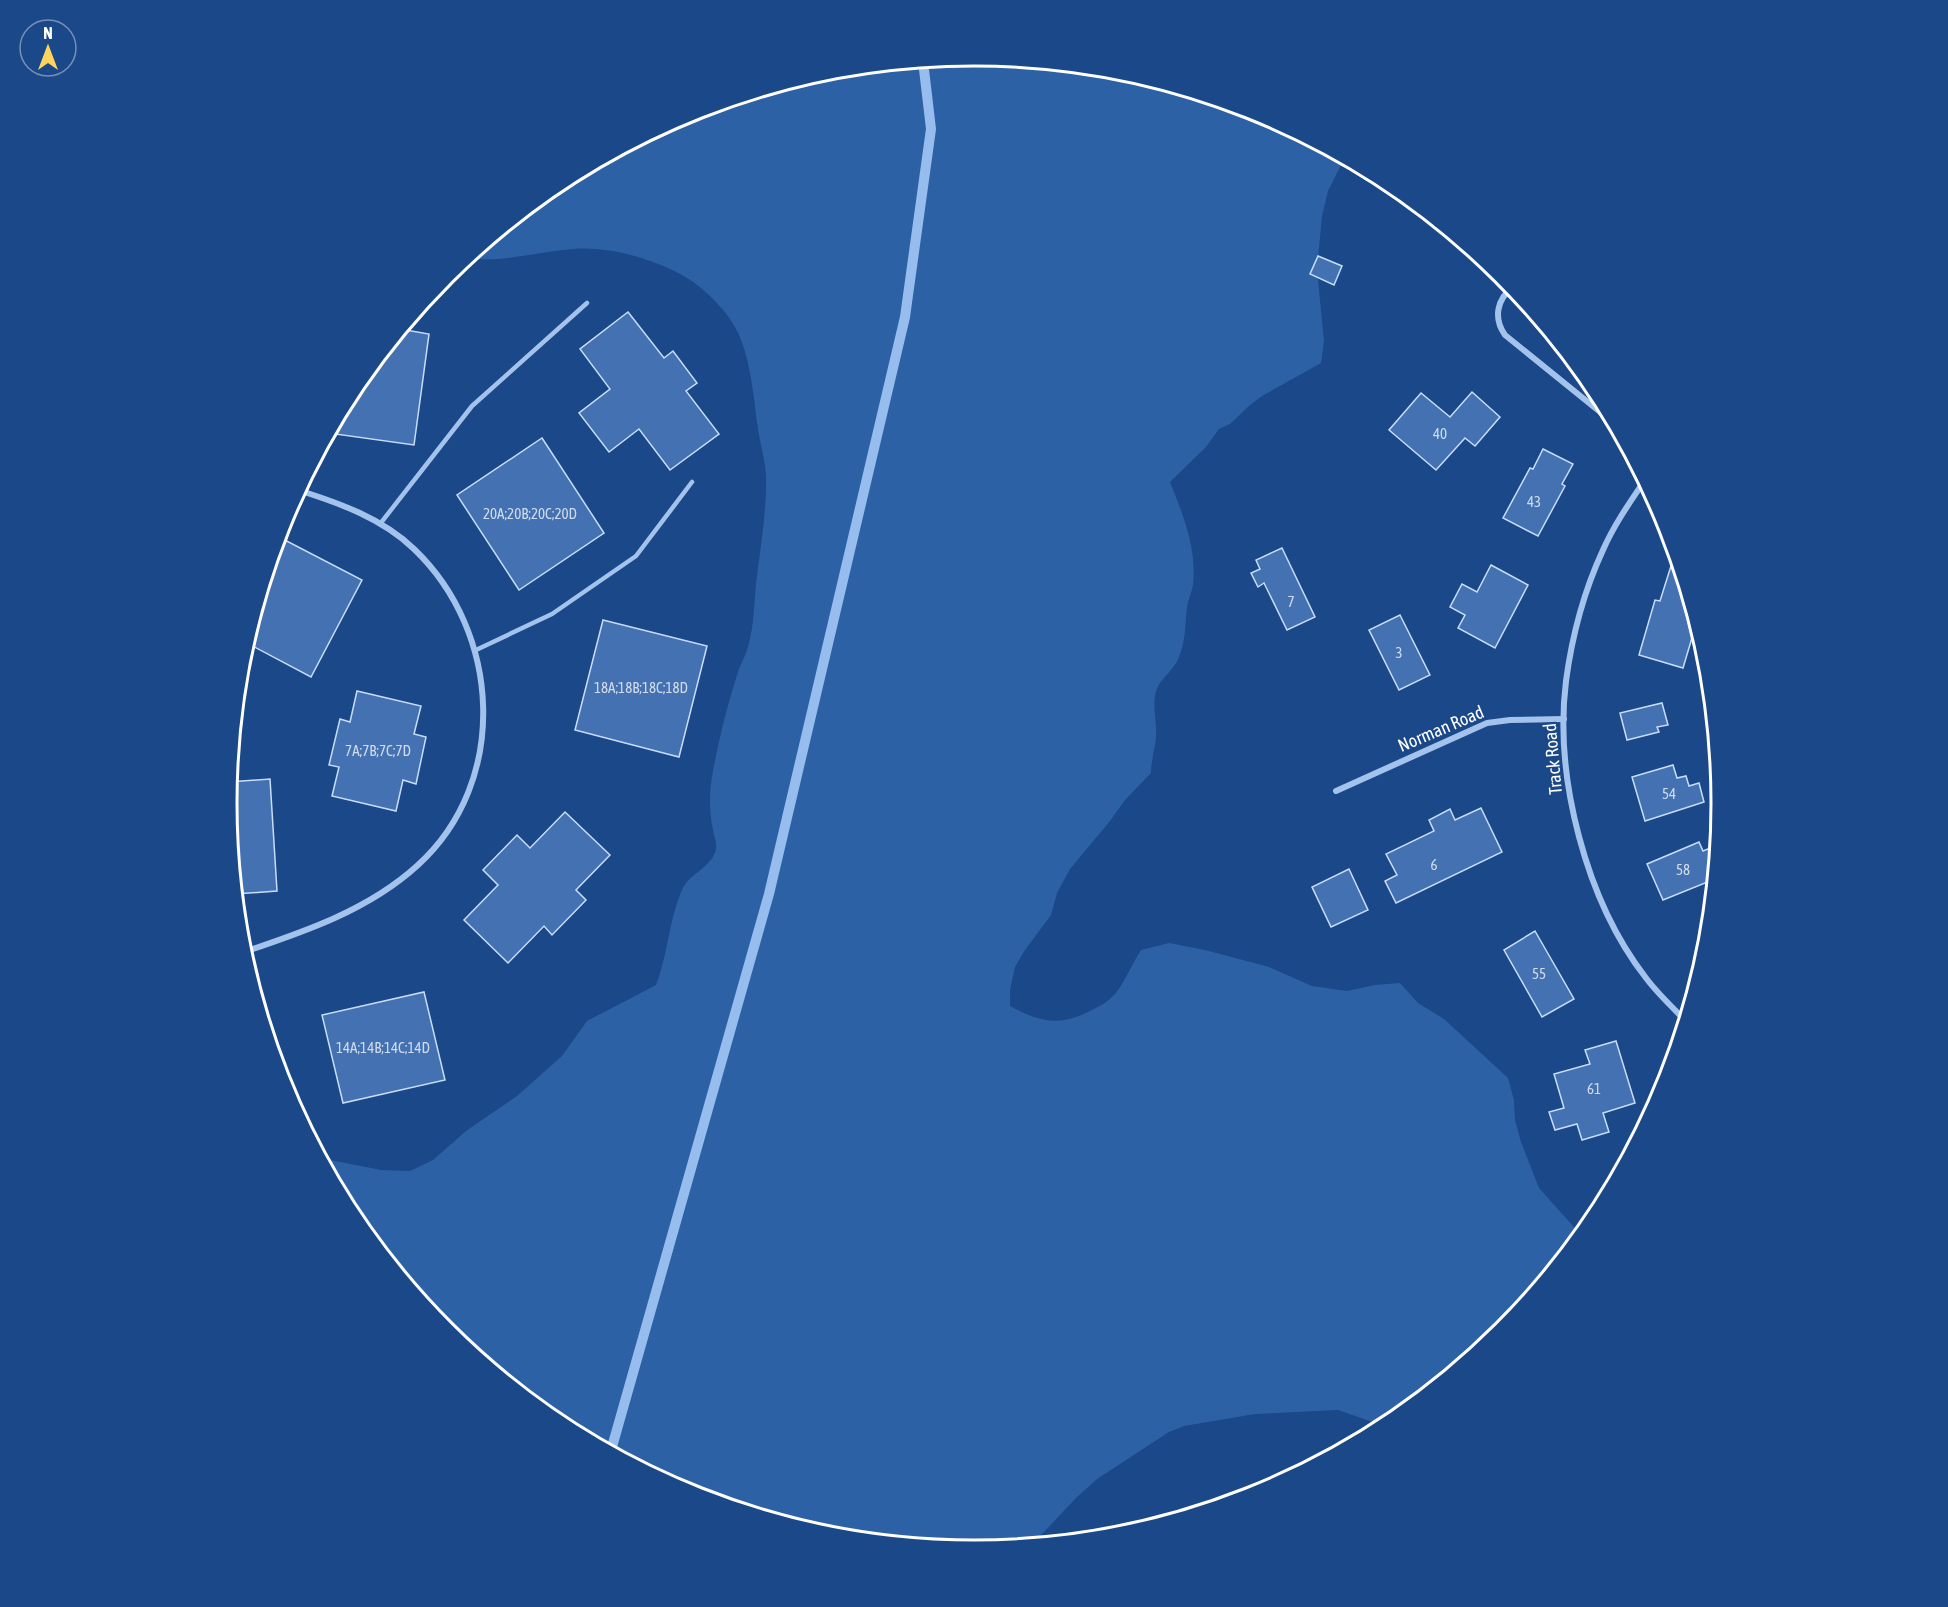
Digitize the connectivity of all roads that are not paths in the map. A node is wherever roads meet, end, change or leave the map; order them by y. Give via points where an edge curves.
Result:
1 (1506, 294) edge
2 (587, 303) dead end
3 (1597, 409) edge
4 (692, 482) dead end
5 (1640, 488) edge
6 (306, 492) edge
7 (380, 524) junction
8 (476, 650) junction
9 (1564, 719) junction
10 (1336, 791) dead end
11 (252, 950) edge
12 (1680, 1014) edge

1 - 3 street via 1497,312 1505,335
2 - 7 lane via 472,406
4 - 8 lane via 636,556 552,614
5 - 9 street, Track Road via 1604,548 1586,595 1569,664
6 - 7 street
7 - 8 street via 413,548 435,571 463,616
8 - 11 street via 483,697 479,762 457,817 440,841 398,882 368,902 326,923
9 - 10 street, Norman Road via 1487,723
9 - 12 street, Track Road via 1572,805 1595,887 1645,977

